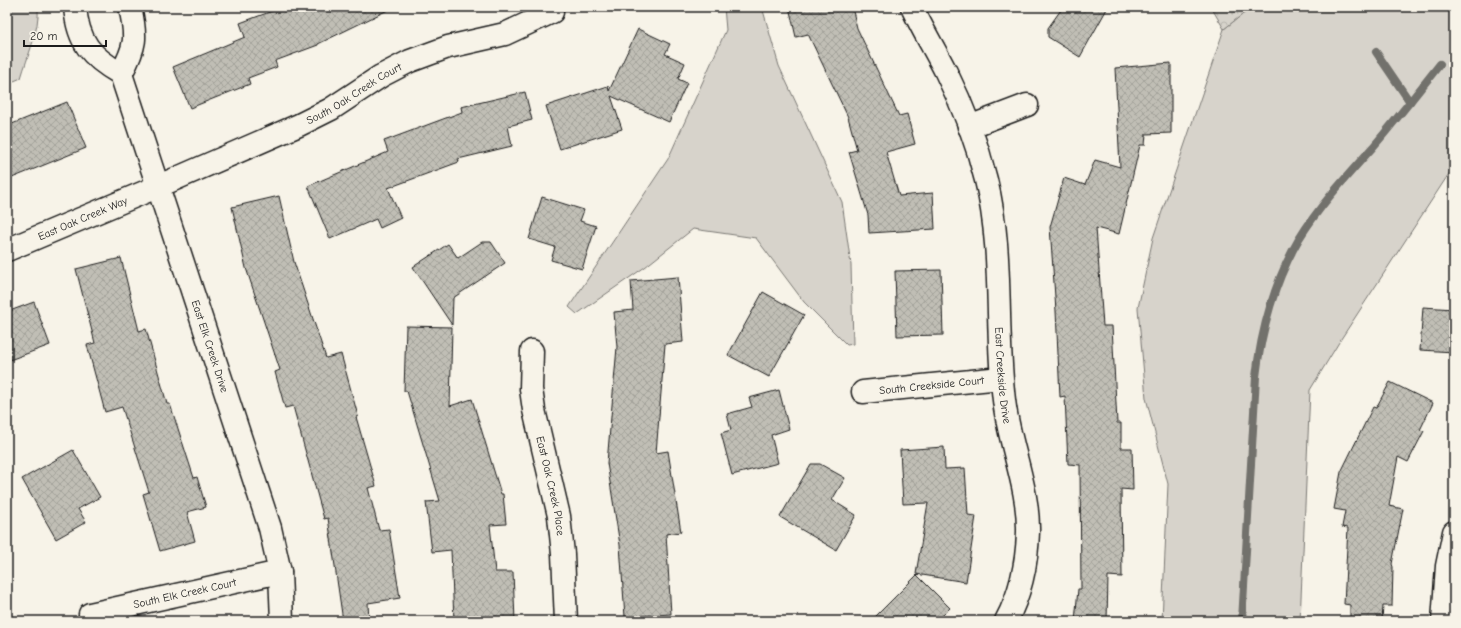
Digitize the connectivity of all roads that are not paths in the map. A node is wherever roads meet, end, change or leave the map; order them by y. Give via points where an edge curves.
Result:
1 (75, 7) edge
2 (130, 7) edge
3 (912, 7) edge
4 (552, 12) dead end
5 (121, 74) junction
6 (1028, 105) dead end
7 (969, 127) junction
8 (159, 186) junction
9 (7, 250) edge
10 (532, 351) dead end
11 (1002, 378) junction
12 (863, 392) dead end
13 (1454, 532) edge
14 (280, 572) junction
15 (1450, 580) edge
16 (90, 614) dead end
17 (282, 621) edge
18 (566, 621) edge
19 (1006, 621) edge
20 (1443, 621) edge

1 - 5 street via 77,23 90,50 104,64
2 - 5 street via 134,46
3 - 7 street, East Creekside Drive via 946,73
4 - 8 street, South Oak Creek Court via 504,34 448,47 410,61 321,115
5 - 8 street, East Elk Creek Drive
6 - 7 street
7 - 11 street, East Creekside Drive via 987,181 995,231
8 - 9 street, East Oak Creek Way
8 - 14 street, East Elk Creek Drive via 266,515
10 - 18 street, East Oak Creek Place via 532,401 559,516
11 - 12 street, South Creekside Court
11 - 19 street, East Creekside Drive via 1007,424 1027,503 1028,520 1025,570
13 - 15 street via 1449,554
14 - 16 street, South Elk Creek Court
14 - 17 street, East Elk Creek Drive
15 - 20 street

